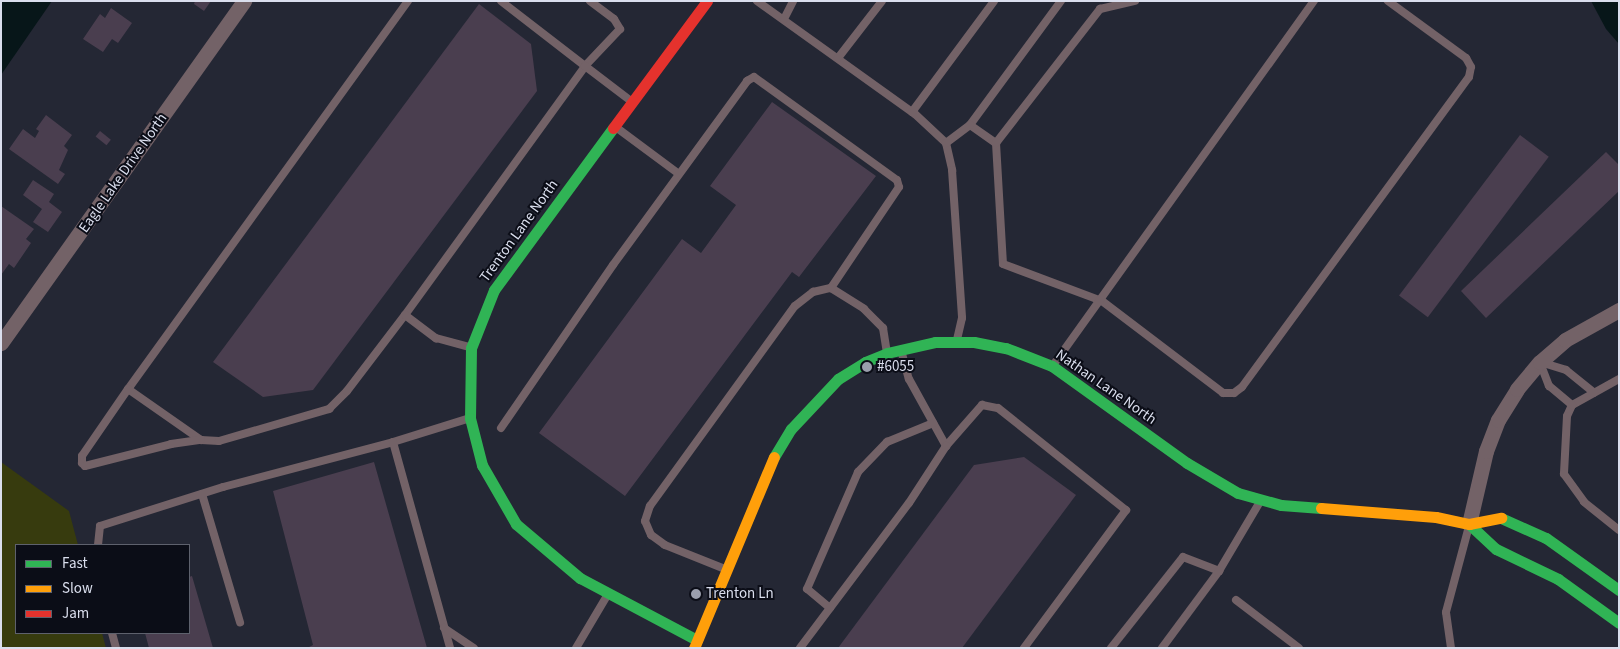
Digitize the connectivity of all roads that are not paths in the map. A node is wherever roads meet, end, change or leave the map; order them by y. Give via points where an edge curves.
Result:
1 (244, 1) edge
2 (408, 1) edge
3 (501, 1) edge
4 (590, 1) edge
5 (706, 1) edge
6 (756, 1) edge
7 (793, 1) edge
8 (882, 1) edge
9 (994, 1) edge
10 (1061, 1) edge
11 (1135, 1) edge
12 (1314, 1) edge
13 (1388, 1) edge
14 (784, 19) junction
15 (838, 58) junction
16 (586, 66) junction
17 (633, 102) junction
18 (912, 112) junction
19 (970, 125) junction
20 (615, 126) junction
21 (946, 143) junction
22 (996, 143) junction
23 (679, 174) junction
24 (831, 288) junction
25 (1102, 301) junction
26 (1619, 310) edge
27 (405, 315) junction
28 (957, 341) junction
29 (1, 344) edge
30 (471, 348) junction
31 (900, 349) junction
32 (887, 353) junction
33 (1540, 362) junction
34 (1052, 366) junction
35 (1619, 378) edge
36 (128, 389) junction
37 (1594, 392) junction
38 (1572, 405) junction
39 (470, 418) junction
40 (933, 423) junction
41 (501, 428) dead end
42 (201, 440) junction
43 (393, 442) junction
44 (946, 446) junction
45 (202, 494) junction
46 (1261, 500) junction
47 (1469, 524) junction
48 (1619, 530) edge
49 (98, 544) edge
50 (726, 569) junction
51 (1219, 571) junction
52 (1619, 590) edge
53 (608, 594) junction
54 (1236, 600) dead end
55 (830, 608) junction
56 (240, 622) dead end
57 (1619, 623) edge
58 (444, 628) junction
59 (112, 634) edge
60 (696, 644) edge
61 (116, 648) edge
62 (450, 648) edge
63 (474, 648) edge
64 (576, 648) edge
65 (800, 648) edge
66 (1024, 648) edge
67 (1111, 648) edge
68 (1162, 648) edge
69 (1299, 648) edge
70 (1451, 648) edge

1 - 29 street, Eagle Lake Drive North
2 - 36 lane
3 - 16 lane
4 - 16 lane via 614,19 620,29
5 - 17 street, Trenton Lane North
6 - 14 lane
7 - 14 lane
8 - 15 lane
9 - 18 lane
10 - 19 lane
11 - 22 lane via 1100,9
12 - 25 lane
13 - 25 lane via 1466,58 1471,67 1468,77 1242,387 1234,393 1223,393
14 - 15 lane
15 - 18 lane
16 - 17 lane
16 - 27 lane
17 - 20 street, Trenton Lane North
18 - 21 lane
19 - 21 lane
19 - 22 lane
20 - 23 lane
20 - 30 street, Trenton Lane North via 494,290
21 - 28 lane via 952,170 962,318
22 - 25 lane via 1003,264
23 - 24 lane via 747,81 754,77 897,180 899,187
23 - 41 lane
24 - 32 lane via 864,309 883,328
24 - 50 lane via 813,292 795,306 650,506 645,522 651,535
25 - 34 lane
26 - 33 street via 1565,340
27 - 30 lane via 436,338
27 - 42 lane via 347,391 329,409 219,441
28 - 31 street, Nathan Lane North
28 - 34 street, Nathan Lane North via 1006,348
30 - 39 street, Trenton Lane North
31 - 32 street, Nathan Lane North
31 - 40 lane via 909,379
32 - 50 street, Nathan Lane North via 838,379 791,429 772,460
33 - 37 lane via 1566,370
33 - 38 lane via 1550,386
33 - 47 street via 1517,389 1498,420 1486,451
34 - 46 street, Nathan Lane North via 1215,482
35 - 37 lane
36 - 42 lane
36 - 42 lane via 82,456 85,466 171,444
37 - 38 lane
38 - 48 lane via 1567,416 1564,474 1584,502
39 - 43 lane
39 - 53 street, Trenton Lane North via 482,465 516,524 543,550
40 - 44 lane
40 - 55 lane via 887,442 858,472 807,589
43 - 45 lane
43 - 58 lane
44 - 55 lane via 909,503
44 - 66 lane via 982,405 998,408 1126,510
45 - 49 lane via 100,526
45 - 56 lane
46 - 47 street, Nathan Lane North via 1309,508 1436,517
46 - 51 lane
47 - 52 street, Nathan Lane North via 1501,518 1546,538
47 - 57 street via 1496,549 1558,580
47 - 70 lane via 1446,612
50 - 60 street, Nathan Lane North
51 - 67 lane via 1183,557
51 - 68 lane
53 - 60 street, Trenton Lane North
53 - 64 lane
54 - 69 lane
55 - 65 lane
58 - 62 lane
58 - 63 lane
59 - 61 lane

